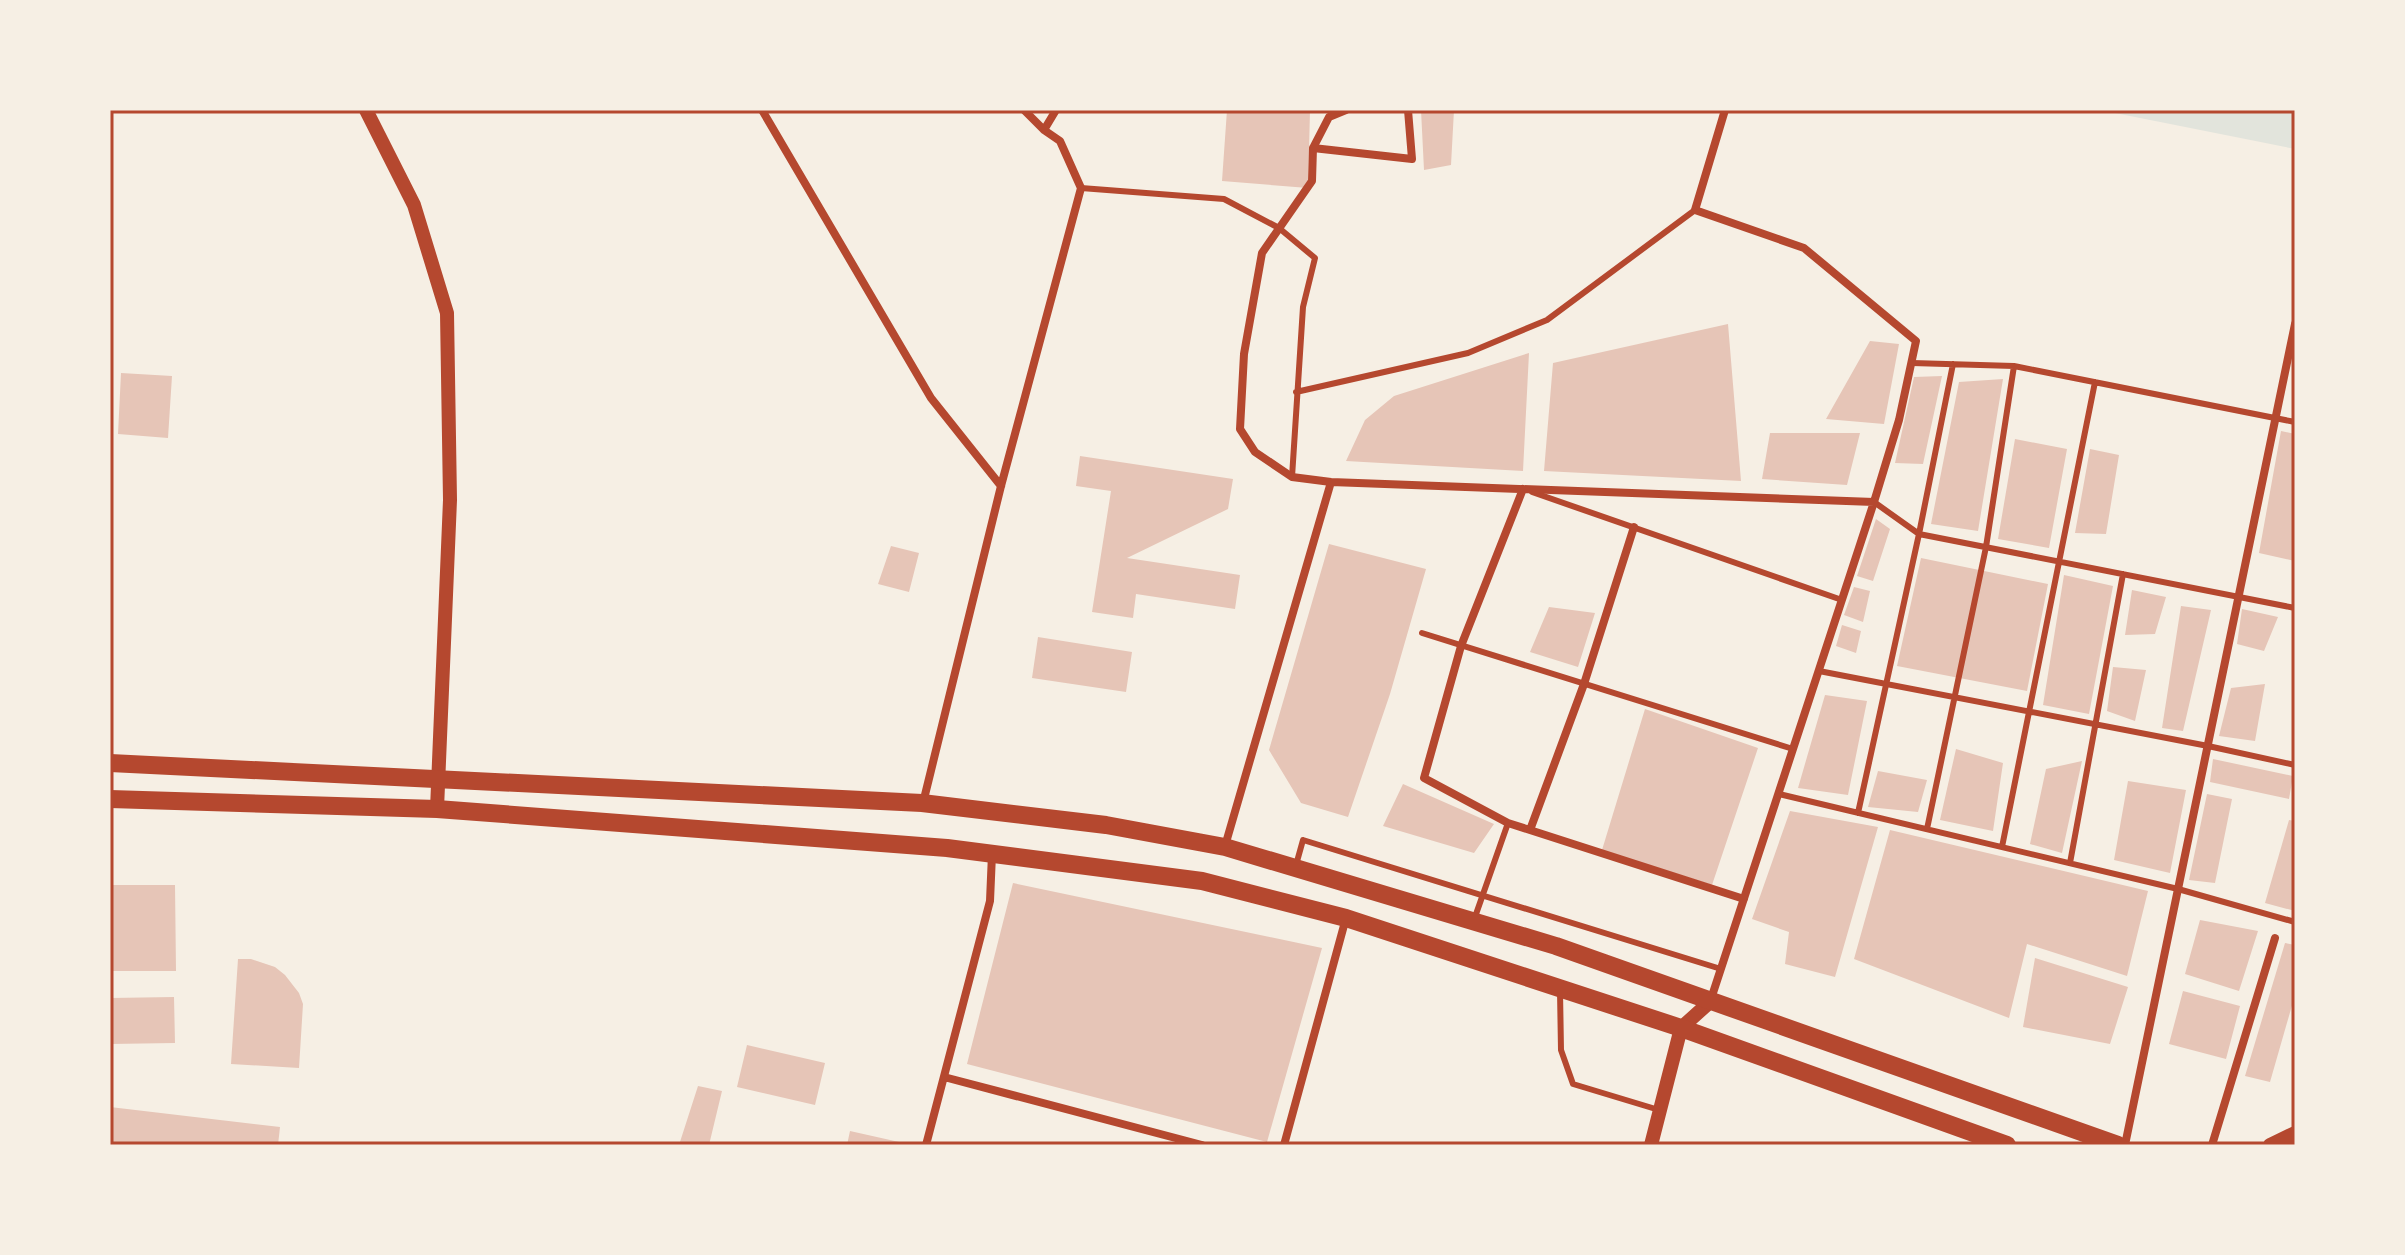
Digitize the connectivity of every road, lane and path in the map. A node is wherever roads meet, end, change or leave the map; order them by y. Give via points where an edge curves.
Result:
1 (366, 110) edge
2 (762, 110) edge
3 (1024, 110) edge
4 (1056, 110) edge
5 (1346, 110) edge
6 (1408, 110) edge
7 (1725, 110) edge
8 (1044, 130) junction
9 (1313, 148) junction
10 (1081, 188) junction
11 (1695, 210) junction
12 (1279, 228) junction
13 (2295, 324) edge
14 (1912, 363) junction
15 (1953, 364) junction
16 (2014, 366) junction
17 (2095, 382) junction
18 (1296, 392) junction
19 (2276, 418) junction
20 (2295, 422) edge
21 (1292, 477) junction
22 (1331, 482) junction
23 (1001, 486) junction
24 (1523, 489) junction
25 (1874, 502) junction
26 (1634, 527) junction
27 (1919, 534) junction
28 (1986, 547) junction
29 (2059, 561) junction
30 (2123, 574) junction
31 (2239, 597) junction
32 (1842, 600) junction
33 (2295, 608) edge
34 (1422, 633) dead end
35 (1461, 646) junction
36 (1819, 671) junction
37 (1584, 684) junction
38 (2208, 746) junction
39 (1793, 749) junction
40 (110, 763) edge
41 (2295, 765) edge
42 (440, 778) junction
43 (1779, 794) junction
44 (110, 799) edge
45 (922, 803) junction
46 (437, 809) junction
47 (1858, 813) junction
48 (1508, 823) junction
49 (1927, 829) junction
50 (1530, 830) junction
51 (1225, 847) junction
52 (2002, 847) junction
53 (992, 854) junction
54 (2070, 863) junction
55 (1295, 867) junction
56 (2178, 889) junction
57 (1744, 899) junction
58 (1346, 918) junction
59 (1474, 921) junction
60 (2295, 922) edge
61 (2275, 938) dead end
62 (1721, 969) junction
63 (1560, 988) junction
64 (1711, 1001) junction
65 (1681, 1028) junction
66 (944, 1077) junction
67 (1660, 1110) junction
68 (2295, 1133) edge
69 (926, 1145) edge
70 (1202, 1145) edge
71 (1284, 1145) edge
72 (1651, 1145) edge
73 (2007, 1145) edge
74 (2118, 1145) edge
75 (2125, 1145) edge
76 (2212, 1145) edge
77 (2270, 1145) edge

1 - 42 street via 414,205 447,313 450,500
2 - 23 street via 931,398
3 - 8 street
4 - 8 street
5 - 9 street via 1329,117
6 - 9 street via 1412,159
7 - 11 street
8 - 10 street via 1060,141
9 - 12 street via 1312,181
10 - 12 lane via 1224,199
10 - 23 street
11 - 14 street via 1804,248 1916,341
11 - 18 lane via 1547,320 1468,353
12 - 18 lane via 1315,258 1303,307
12 - 21 street via 1262,253 1244,354 1240,429 1255,452
13 - 19 street
14 - 15 lane
14 - 25 street
15 - 16 lane
15 - 27 lane
16 - 17 lane
16 - 28 lane
17 - 19 lane
17 - 29 lane
18 - 21 lane
19 - 20 lane
19 - 31 street
21 - 22 street
22 - 24 street
22 - 51 street
23 - 45 street
24 - 25 street
24 - 26 lane
24 - 35 lane
25 - 27 lane
25 - 32 street
26 - 32 lane
26 - 37 lane
27 - 28 lane
27 - 47 lane
28 - 29 lane
28 - 49 lane
29 - 30 lane
29 - 52 lane
30 - 31 lane
30 - 54 lane
31 - 33 lane
31 - 38 street
32 - 36 street
34 - 35 lane
35 - 37 lane
35 - 48 lane via 1424,778
36 - 38 lane
36 - 39 street
37 - 39 lane
37 - 50 lane
38 - 41 lane
38 - 56 street
39 - 43 street
40 - 42 main road
42 - 45 main road
42 - 46 street
43 - 47 lane
43 - 57 street
44 - 46 main road
45 - 51 main road via 1106,825
46 - 53 main road
47 - 49 lane
48 - 50 street
48 - 57 lane
48 - 59 lane
49 - 52 lane
50 - 57 street
51 - 55 main road
52 - 54 lane
53 - 58 main road via 1202,881
53 - 66 street via 990,901
54 - 56 lane
55 - 59 main road
55 - 62 lane via 1303,840
56 - 60 lane
56 - 75 street
57 - 62 street
58 - 63 main road
58 - 71 street
59 - 64 main road
61 - 76 street
62 - 64 street
63 - 65 main road
63 - 67 lane via 1561,1050 1573,1084
64 - 65 street
64 - 74 main road
65 - 67 street
65 - 73 main road
66 - 69 street
66 - 70 street
67 - 72 street
68 - 77 street

